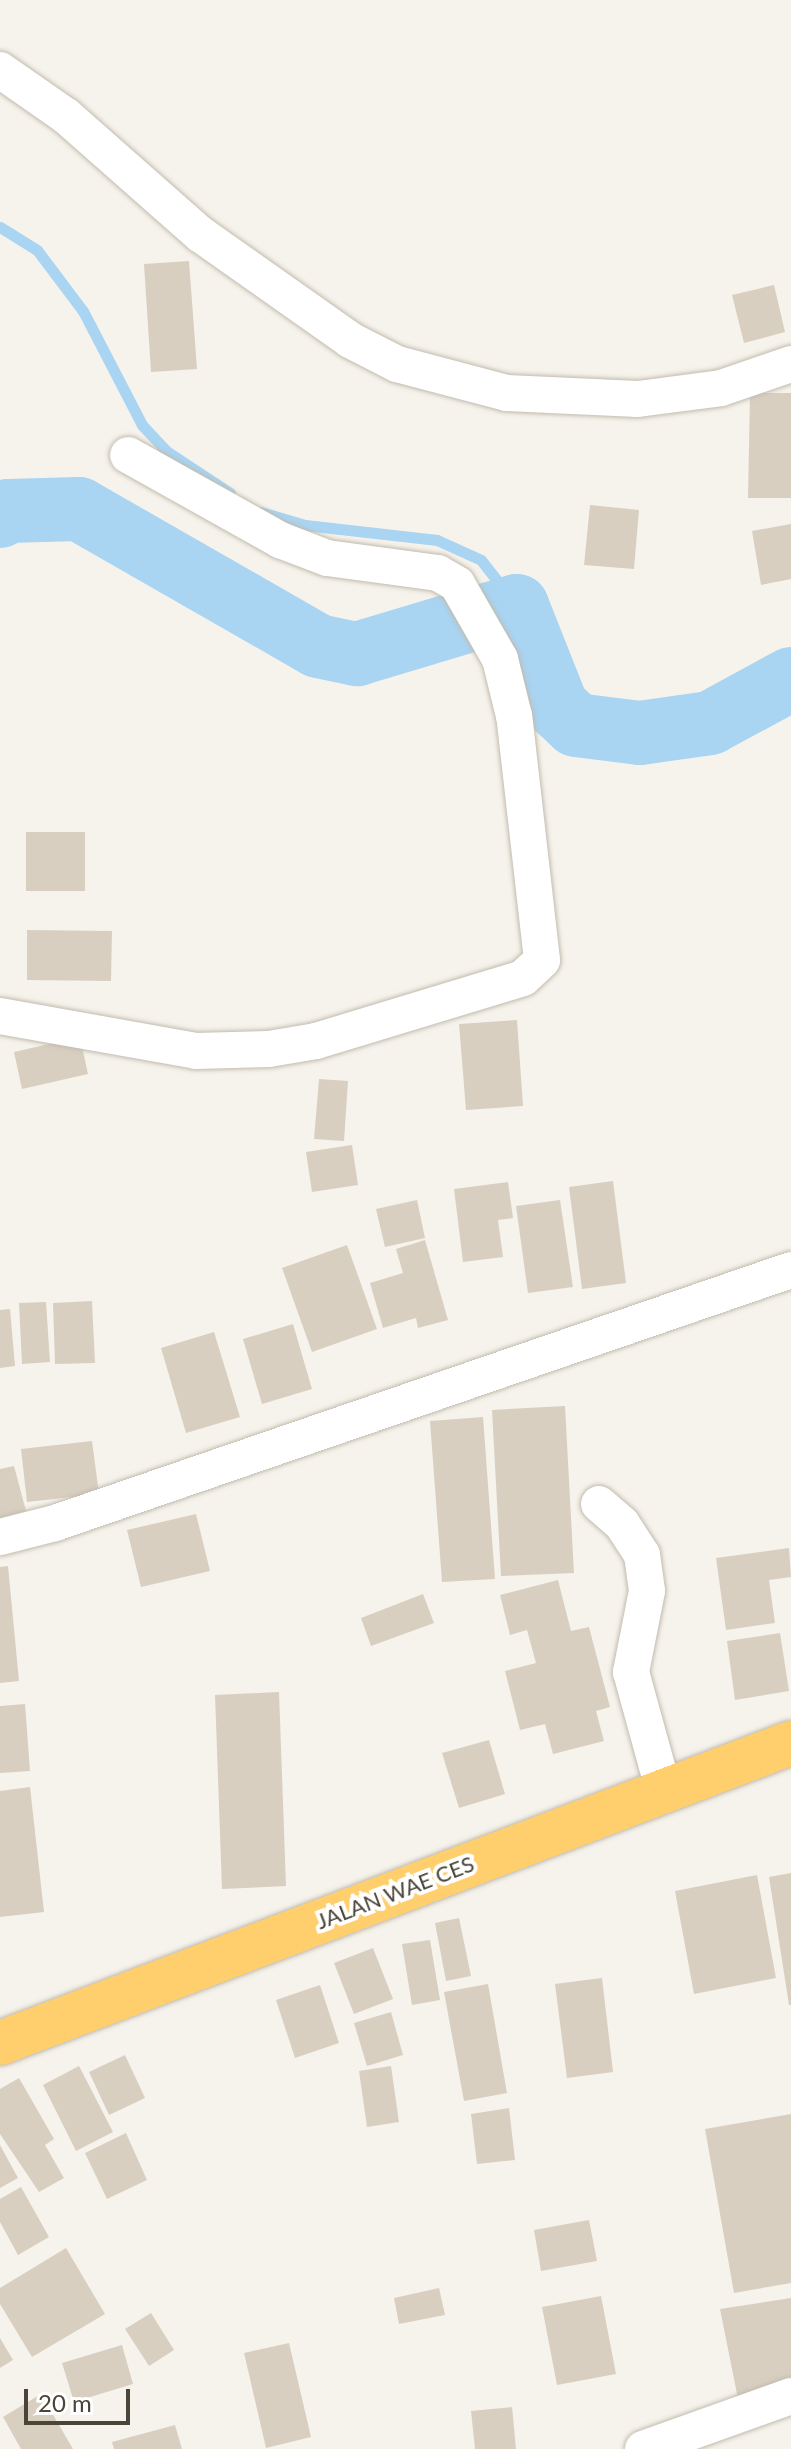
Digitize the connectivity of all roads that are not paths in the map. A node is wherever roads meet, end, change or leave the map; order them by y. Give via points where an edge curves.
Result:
1 (0, 70) edge
2 (791, 364) edge
3 (128, 455) dead end
4 (0, 1016) edge
5 (791, 1270) edge
6 (599, 1504) dead end
7 (0, 1537) edge
8 (791, 1743) edge
9 (663, 1788) junction
10 (0, 2043) edge
11 (791, 2396) edge
12 (643, 2449) edge

1 - 2 street via 66,116 200,234 350,340 397,364 507,393 638,399 721,388
3 - 4 street via 280,540 327,558 438,573 457,584 500,659 514,716 542,960 523,978 316,1041 269,1049 196,1051
5 - 7 street via 55,1523
6 - 9 street via 622,1524 642,1555 646,1603 631,1672
8 - 9 highway, JALAN WAE CES
9 - 10 highway, JALAN WAE CES
11 - 12 street

